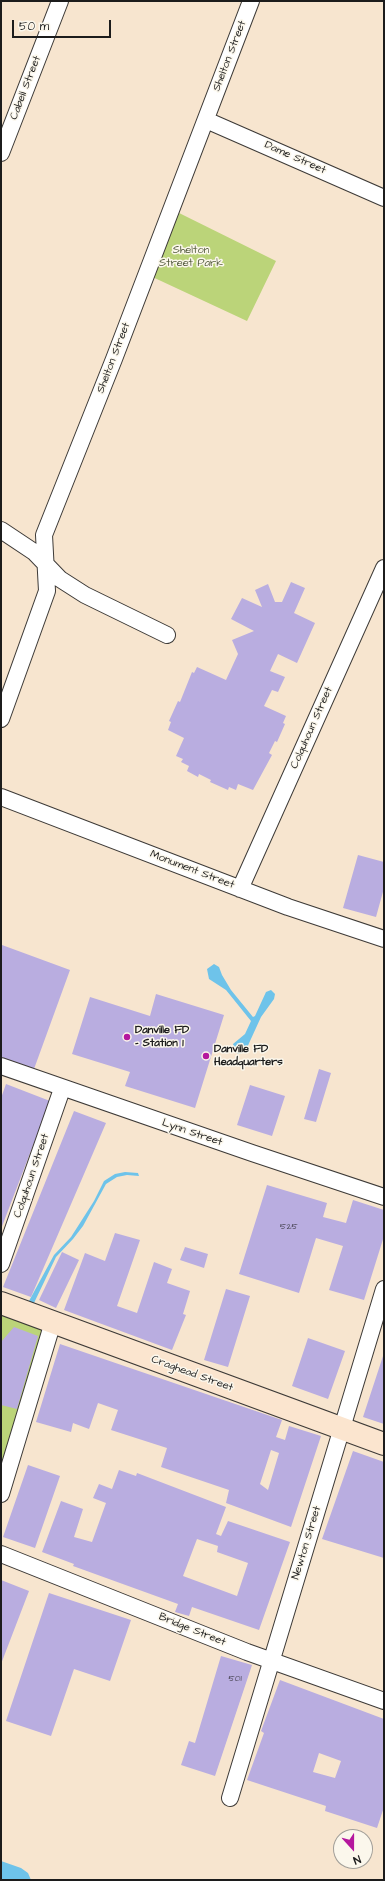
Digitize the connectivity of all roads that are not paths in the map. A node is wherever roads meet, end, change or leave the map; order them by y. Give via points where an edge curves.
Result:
1 (60, 1) edge
2 (251, 1) edge
3 (206, 120) junction
4 (1, 153) edge
5 (384, 198) edge
6 (1, 530) edge
7 (47, 564) junction
8 (384, 568) edge
9 (167, 635) dead end
10 (1, 719) edge
11 (1, 797) edge
12 (240, 889) junction
13 (384, 939) edge
14 (1, 1066) edge
15 (62, 1089) junction
16 (384, 1197) edge
17 (1, 1264) edge
18 (384, 1289) edge
19 (1, 1303) edge
20 (53, 1322) junction
21 (343, 1428) junction
22 (384, 1444) edge
23 (1, 1494) edge
24 (1, 1554) edge
25 (271, 1661) junction
26 (384, 1701) edge
27 (230, 1798) dead end

1 - 4 street, Cabell Street
2 - 3 street, Shelton Street
3 - 5 street, Dame Street
3 - 7 street, Shelton Street via 44,535
6 - 7 street
7 - 9 street via 60,579 85,595
7 - 10 street, Shelton Street via 47,591
8 - 12 street, Colquhoun Street
11 - 12 street, Monument Street
12 - 13 street, Monument Street
14 - 15 street, Lynn Street
15 - 16 street, Lynn Street
15 - 17 street, Colquhoun Street
18 - 21 street, Newton Street
19 - 20 main road, Craghead Street
20 - 21 main road, Craghead Street
20 - 23 street
21 - 22 main road, Craghead Street
21 - 25 street, Newton Street
24 - 25 street, Bridge Street
25 - 26 street, Bridge Street
25 - 27 street, Newton Street

